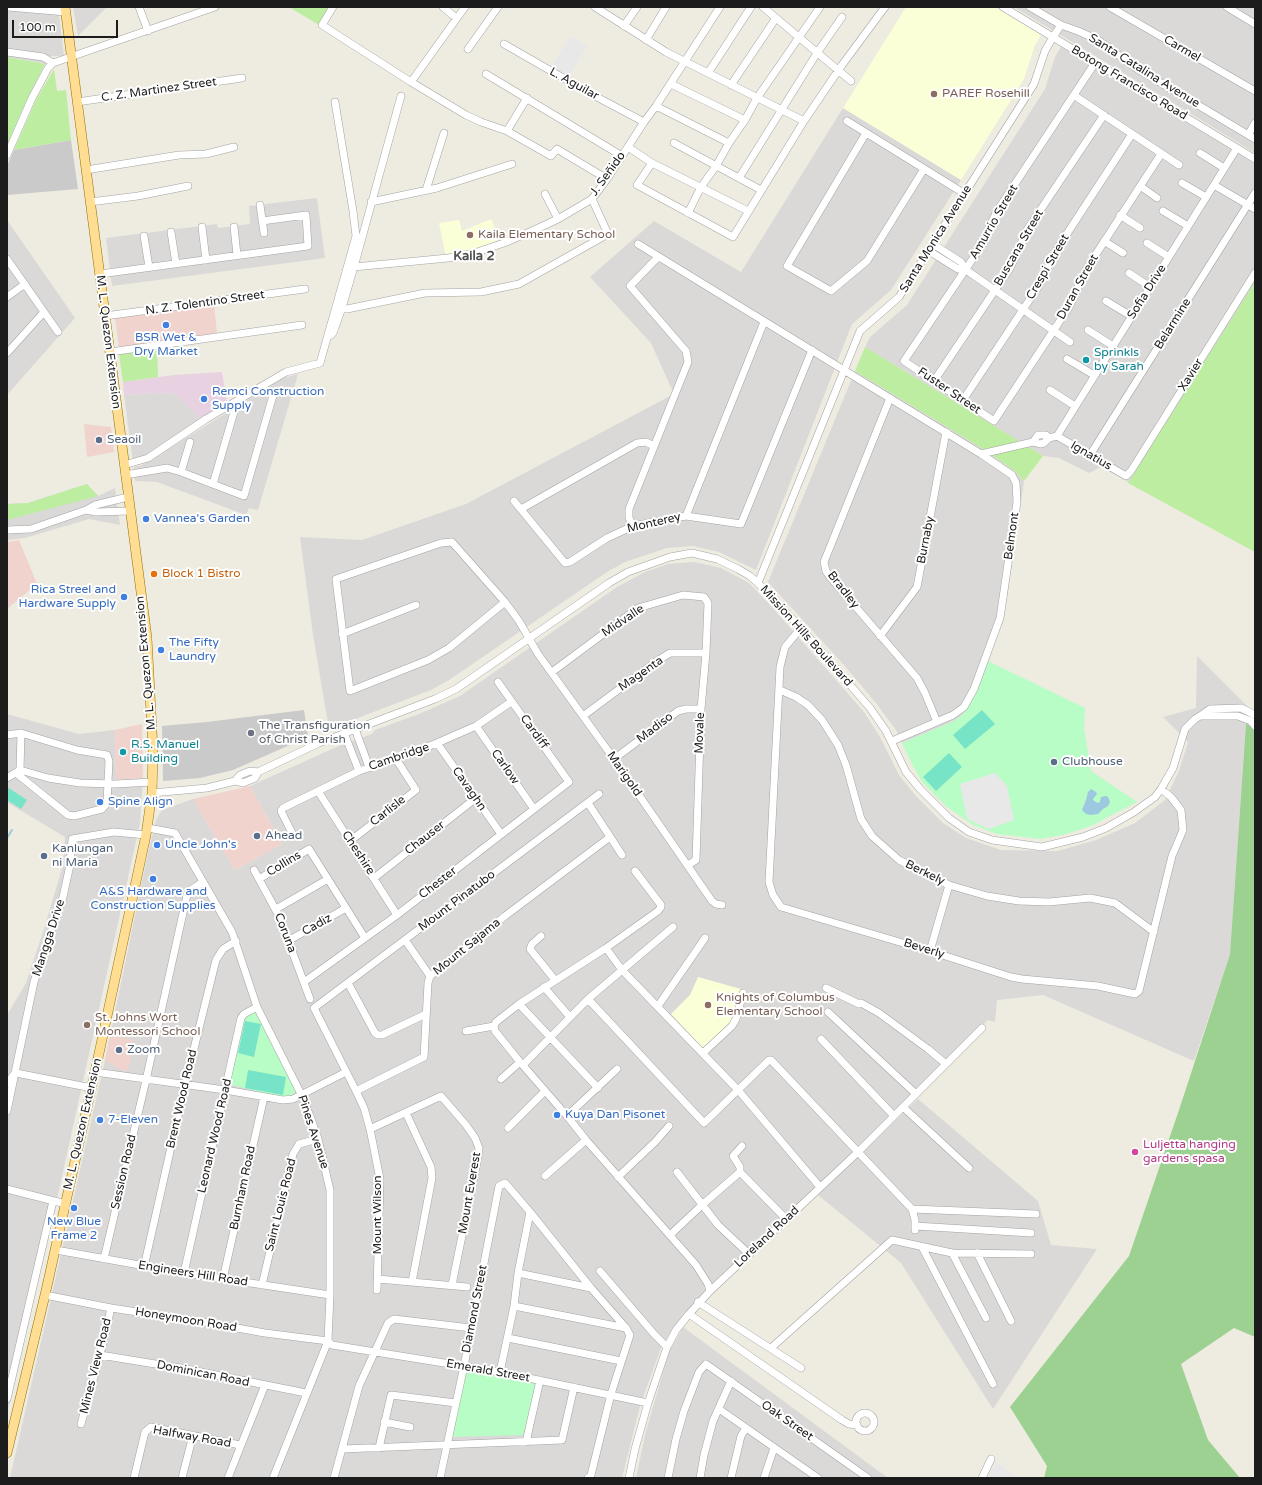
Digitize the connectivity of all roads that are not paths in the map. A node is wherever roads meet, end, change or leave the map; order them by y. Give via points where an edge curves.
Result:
1 (8, 7) edge
2 (140, 7) edge
3 (215, 7) edge
4 (333, 7) edge
5 (443, 7) edge
6 (465, 7) edge
7 (498, 7) edge
8 (596, 7) edge
9 (637, 7) edge
10 (666, 7) edge
11 (720, 7) edge
12 (751, 7) edge
13 (763, 7) edge
14 (820, 7) edge
15 (884, 7) edge
16 (1003, 7) edge
17 (1030, 7) edge
18 (1110, 7) edge
19 (1227, 7) edge
20 (27, 8) edge
21 (65, 10) edge
22 (199, 10) edge
23 (842, 17) dead end
24 (456, 18) junction
25 (776, 18) junction
26 (1255, 24) edge
27 (1061, 25) junction
28 (624, 26) junction
29 (148, 31) junction
30 (798, 37) junction
31 (1052, 37) junction
32 (646, 40) junction
33 (504, 44) dead end
34 (468, 49) dead end
35 (7, 52) edge
36 (817, 53) junction
37 (71, 57) junction
38 (685, 62) junction
39 (53, 63) junction
40 (1095, 63) junction
41 (838, 71) junction
42 (708, 73) junction
43 (486, 74) dead end
44 (242, 78) dead end
45 (411, 82) junction
46 (851, 82) dead end
47 (671, 84) junction
48 (731, 85) junction
49 (1255, 92) edge
50 (401, 96) dead end
51 (1075, 96) junction
52 (527, 98) junction
53 (757, 98) junction
54 (77, 102) junction
55 (335, 102) dead end
56 (656, 106) junction
57 (782, 110) junction
58 (1104, 115) junction
59 (745, 120) junction
60 (804, 121) junction
61 (847, 121) dead end
62 (644, 122) junction
63 (1255, 123) edge
64 (507, 131) junction
65 (444, 133) dead end
66 (866, 133) junction
67 (1132, 134) junction
68 (1248, 135) junction
69 (1255, 139) edge
70 (674, 143) dead end
71 (729, 143) junction
72 (234, 147) dead end
73 (628, 147) junction
74 (1237, 148) junction
75 (1200, 153) dead end
76 (1161, 154) junction
77 (7, 155) edge
78 (622, 156) junction
79 (1255, 159) edge
80 (652, 163) junction
81 (512, 164) dead end
82 (1179, 165) dead end
83 (716, 166) junction
84 (1224, 168) junction
85 (924, 169) junction
86 (86, 170) junction
87 (739, 178) junction
88 (607, 179) junction
89 (1182, 183) dead end
90 (1214, 185) junction
91 (188, 186) dead end
92 (1140, 186) junction
93 (701, 187) junction
94 (426, 190) junction
95 (761, 190) junction
96 (1255, 193) edge
97 (545, 194) dead end
98 (965, 194) junction
99 (1206, 197) junction
100 (1157, 198) dead end
101 (592, 199) junction
102 (90, 202) junction
103 (371, 202) junction
104 (260, 205) dead end
105 (1248, 205) junction
106 (1255, 209) edge
107 (748, 211) junction
108 (688, 212) junction
109 (1163, 212) dead end
110 (1120, 216) junction
111 (558, 218) junction
112 (262, 221) junction
113 (1188, 226) junction
114 (202, 227) dead end
115 (234, 227) dead end
116 (1140, 228) dead end
117 (171, 232) dead end
118 (264, 233) dead end
119 (144, 236) dead end
120 (1104, 241) junction
121 (1147, 243) dead end
122 (638, 244) dead end
123 (933, 244) junction
124 (929, 251) junction
125 (1123, 253) dead end
126 (237, 255) junction
127 (658, 257) junction
128 (1169, 257) junction
129 (7, 259) edge
130 (206, 260) junction
131 (176, 264) junction
132 (149, 267) junction
133 (354, 267) junction
134 (966, 270) junction
135 (1129, 273) dead end
136 (1255, 273) edge
137 (100, 274) junction
138 (25, 284) junction
139 (1150, 287) junction
140 (305, 289) dead end
141 (995, 290) junction
142 (7, 297) edge
143 (1106, 301) dead end
144 (342, 308) junction
145 (1023, 310) junction
146 (44, 312) junction
147 (105, 316) junction
148 (1131, 316) junction
149 (764, 322) junction
150 (302, 325) dead end
151 (1054, 330) junction
152 (1088, 330) dead end
153 (58, 332) dead end
154 (326, 339) junction
155 (1070, 342) dead end
156 (1113, 346) junction
157 (812, 350) junction
158 (110, 352) junction
159 (7, 353) edge
160 (1068, 359) dead end
161 (904, 361) joint
162 (844, 370) junction
163 (1094, 376) junction
164 (934, 381) junction
165 (1050, 390) dead end
166 (274, 392) dead end
167 (890, 398) junction
168 (963, 400) junction
169 (1075, 406) junction
170 (234, 412) dead end
171 (994, 421) joint
172 (946, 432) junction
173 (1053, 437) junction
174 (190, 442) dead end
175 (654, 446) junction
176 (981, 454) junction
177 (1090, 455) junction
178 (125, 470) junction
179 (180, 472) junction
180 (1126, 476) joint
181 (213, 484) junction
182 (128, 498) junction
183 (514, 500) dead end
184 (521, 509) junction
185 (86, 510) junction
186 (130, 511) junction
187 (686, 516) junction
188 (633, 526) junction
189 (7, 530) edge
190 (758, 583) junction
191 (704, 597) joint
192 (505, 602) junction
193 (416, 605) dead end
194 (801, 628) junction
195 (342, 634) junction
196 (880, 636) junction
197 (529, 638) junction
198 (706, 653) junction
199 (552, 672) junction
200 (498, 682) dead end
201 (780, 690) junction
202 (511, 702) junction
203 (701, 709) junction
204 (1255, 715) edge
205 (583, 716) junction
206 (1200, 716) junction
207 (937, 722) junction
208 (476, 726) junction
209 (1255, 726) edge
210 (355, 729) junction
211 (21, 733) junction
212 (344, 733) junction
213 (7, 734) edge
214 (892, 741) junction
215 (437, 743) junction
216 (396, 759) junction
217 (614, 759) junction
218 (369, 767) junction
219 (359, 771) junction
220 (18, 772) junction
221 (7, 778) edge
222 (153, 782) junction
223 (570, 782) joint
224 (108, 784) junction
225 (1161, 789) junction
226 (318, 791) junction
227 (152, 793) junction
228 (599, 794) dead end
229 (476, 798) junction
230 (588, 803) junction
231 (534, 809) junction
232 (147, 831) junction
233 (501, 834) junction
234 (293, 835) dead end
235 (610, 837) junction
236 (350, 840) junction
237 (622, 855) dead end
238 (688, 865) junction
239 (254, 870) dead end
240 (635, 871) dead end
241 (374, 878) junction
242 (259, 879) junction
243 (328, 879) junction
244 (203, 882) junction
245 (949, 885) junction
246 (722, 905) dead end
247 (346, 908) junction
248 (276, 909) junction
249 (397, 915) junction
250 (673, 927) dead end
251 (1154, 932) junction
252 (541, 936) dead end
253 (365, 938) junction
254 (705, 938) dead end
255 (405, 940) junction
256 (236, 941) junction
257 (288, 941) junction
258 (606, 948) junction
259 (930, 951) junction
260 (622, 970) junction
261 (430, 976) junction
262 (555, 980) junction
263 (304, 982) junction
264 (348, 983) junction
265 (544, 987) junction
266 (826, 988) dead end
267 (743, 992) dead end
268 (310, 998) dead end
269 (588, 999) junction
270 (519, 1004) junction
271 (658, 1006) junction
272 (258, 1007) junction
273 (314, 1008) joint
274 (828, 1012) dead end
275 (426, 1014) junction
276 (570, 1017) junction
277 (494, 1026) junction
278 (982, 1028) dead end
279 (466, 1031) dead end
280 (550, 1037) junction
281 (821, 1038) dead end
282 (703, 1053) junction
283 (522, 1064) junction
284 (946, 1064) junction
285 (617, 1069) dead end
286 (95, 1072) junction
287 (346, 1072) junction
288 (16, 1073) junction
289 (502, 1079) dead end
290 (146, 1080) junction
291 (7, 1084) edge
292 (185, 1085) junction
293 (92, 1088) junction
294 (598, 1088) junction
295 (225, 1090) junction
296 (738, 1090) junction
297 (356, 1091) junction
298 (545, 1091) junction
299 (302, 1094) junction
300 (916, 1094) junction
301 (264, 1097) junction
302 (903, 1107) junction
303 (7, 1111) edge
304 (406, 1113) junction
305 (567, 1116) junction
306 (894, 1116) junction
307 (669, 1126) dead end
308 (508, 1128) dead end
309 (370, 1129) junction
310 (318, 1139) junction
311 (586, 1140) junction
312 (742, 1146) dead end
313 (858, 1152) junction
314 (969, 1168) dead end
315 (677, 1172) dead end
316 (740, 1172) junction
317 (545, 1176) dead end
318 (618, 1177) junction
319 (820, 1187) junction
320 (7, 1189) edge
321 (53, 1201) junction
322 (66, 1204) junction
323 (702, 1205) junction
324 (912, 1209) junction
325 (530, 1212) junction
326 (1036, 1214) dead end
327 (786, 1219) junction
328 (1031, 1233) dead end
329 (670, 1235) junction
330 (922, 1247) junction
331 (56, 1250) junction
332 (952, 1253) junction
333 (978, 1253) junction
334 (749, 1254) junction
335 (1031, 1254) dead end
336 (104, 1259) junction
337 (144, 1267) junction
338 (600, 1271) dead end
339 (184, 1273) junction
340 (518, 1273) junction
341 (378, 1278) junction
342 (223, 1279) junction
343 (412, 1282) junction
344 (262, 1285) junction
345 (452, 1285) junction
346 (467, 1287) dead end
347 (591, 1288) junction
348 (377, 1290) dead end
349 (710, 1291) junction
350 (330, 1294) junction
351 (45, 1295) junction
352 (698, 1302) junction
353 (514, 1306) junction
354 (111, 1308) junction
355 (689, 1314) junction
356 (986, 1318) dead end
357 (1010, 1321) dead end
358 (471, 1328) junction
359 (626, 1328) junction
360 (508, 1338) junction
361 (328, 1341) junction
362 (667, 1347) junction
363 (771, 1348) junction
364 (374, 1352) junction
365 (100, 1355) junction
366 (621, 1361) junction
367 (464, 1366) junction
368 (802, 1368) dead end
369 (500, 1372) junction
370 (540, 1380) junction
371 (731, 1382) junction
372 (993, 1384) dead end
373 (265, 1385) junction
374 (574, 1387) junction
375 (306, 1393) junction
376 (611, 1394) junction
377 (7, 1399) edge
378 (648, 1402) junction
379 (456, 1403) junction
380 (719, 1409) junction
381 (384, 1422) junction
382 (81, 1424) dead end
383 (857, 1425) dead end
384 (410, 1427) dead end
385 (746, 1428) junction
386 (193, 1435) junction
387 (526, 1442) junction
388 (240, 1445) junction
389 (446, 1445) junction
390 (379, 1448) junction
391 (774, 1448) junction
392 (343, 1449) junction
393 (7, 1452) edge
394 (991, 1459) dead end
395 (858, 1471) junction
396 (134, 1478) edge
397 (182, 1478) edge
398 (228, 1478) edge
399 (273, 1478) edge
400 (334, 1478) edge
401 (440, 1478) edge
402 (588, 1478) edge
403 (629, 1478) edge
404 (668, 1478) edge
405 (700, 1478) edge
406 (731, 1478) edge
407 (764, 1478) edge
408 (818, 1478) edge
409 (854, 1478) edge
410 (868, 1478) edge
411 (982, 1478) edge

1 - 20 street
2 - 29 street
3 - 22 street
4 - 45 street via 322,24
5 - 24 street
6 - 24 street
7 - 34 street
8 - 28 street
9 - 28 street
10 - 32 street
11 - 38 street, J. Señido
12 - 42 street
13 - 25 street
14 - 30 street
15 - 41 street
16 - 31 street, Botong Francisco Road
17 - 27 street, Santa Catalina Avenue
18 - 49 street, Carmel
19 - 26 street
20 - 21 street
21 - 37 main road, M. L. Quezon Extension
22 - 29 street
23 - 36 street
24 - 45 street
25 - 30 street
25 - 48 street
27 - 31 street, Santa Monica Avenue
27 - 68 street, Santa Catalina Avenue via 1098,40 1136,68
28 - 32 street
29 - 37 street
30 - 36 street
30 - 53 street
31 - 40 street, Botong Francisco Road
31 - 98 street, Santa Monica Avenue via 1034,84
32 - 38 street
33 - 62 street, L. Aguilar
35 - 39 street via 44,58
36 - 41 street
36 - 57 street
37 - 39 street
37 - 54 main road, M. L. Quezon Extension
38 - 42 street
38 - 47 street, J. Señido
39 - 77 street via 32,98
40 - 51 street, Amurrio Street
40 - 74 street, Botong Francisco Road
41 - 46 street
41 - 60 street
42 - 48 street
43 - 52 street
44 - 54 street, C. Z. Martinez Street
45 - 64 street via 466,115
47 - 56 street, J. Señido
47 - 59 street
48 - 53 street
50 - 103 street
51 - 58 street
51 - 134 street, Amurrio Street via 997,211 980,248
52 - 64 street
52 - 78 street
53 - 57 street
53 - 59 street
54 - 86 main road, M. L. Quezon Extension
55 - 154 street via 356,236
56 - 62 street, J. Señido
56 - 71 street
57 - 60 street
57 - 87 street
58 - 67 street
58 - 141 street, Buscana Street via 1027,230 1010,268
59 - 71 street
60 - 95 street
61 - 66 street
62 - 73 street, J. Señido
63 - 68 street
64 - 88 street via 551,156 557,150
65 - 94 street
66 - 85 street
66 - 85 street via 787,266 831,291 866,261
67 - 76 street
67 - 145 street, Crespi Street via 1057,249
68 - 69 street, Santa Catalina Avenue
70 - 83 street
71 - 83 street
72 - 86 street via 206,154 179,155
73 - 78 street, J. Señido
73 - 80 street
74 - 79 street, Botong Francisco Road
74 - 84 street, Sofia Drive
75 - 84 street
76 - 82 street
76 - 92 street, Duran Street
78 - 88 street, J. Señido
80 - 93 street
80 - 108 street via 637,185
81 - 94 street
83 - 87 street
83 - 93 street
84 - 90 street, Sofia Drive
85 - 98 street
86 - 102 main road, M. L. Quezon Extension
87 - 95 street
88 - 101 street, J. Señido
89 - 99 street
90 - 99 street, Sofia Drive
90 - 105 street
91 - 102 street
92 - 100 street
92 - 110 street, Duran Street
93 - 107 street
93 - 108 street
94 - 103 street
95 - 107 street
96 - 105 street, Belarmine
97 - 111 street
98 - 123 street, Santa Monica Avenue
99 - 113 street, Sofia Drive
101 - 111 street, J. Señido
101 - 144 street via 608,234 519,284 481,292 425,293
102 - 137 main road, M. L. Quezon Extension
103 - 133 street
104 - 112 street
105 - 106 street
105 - 177 street, Belarmine
107 - 108 street via 732,237
109 - 113 street
110 - 116 street
110 - 120 street, Duran Street
111 - 133 street, J. Señido via 504,243 474,253
112 - 118 street
112 - 126 street via 306,215 308,246
113 - 128 street, Sofia Drive
114 - 130 street
115 - 126 street
117 - 131 street
119 - 132 street
120 - 125 street
120 - 151 street, Duran Street
121 - 128 street
122 - 127 street, Belmont
123 - 124 street, Santa Monica Avenue
123 - 134 street via 961,262
124 - 134 street via 958,270
124 - 162 street, Santa Monica Avenue via 899,297 860,331
126 - 130 street
127 - 149 street, Belmont
127 - 175 street via 630,286 686,351 688,362
128 - 139 street, Sofia Drive
129 - 138 street
130 - 131 street
131 - 132 street
132 - 137 street
133 - 144 street
134 - 141 street
134 - 161 street, Amurrio Street
135 - 139 street
136 - 180 street, Xavier
137 - 147 main road, M. L. Quezon Extension
138 - 142 street
138 - 146 street
139 - 148 street, Sofia Drive
140 - 147 street, N. Z. Tolentino Street
141 - 145 street
141 - 164 street, Buscana Street
143 - 148 street
144 - 154 street via 332,333
145 - 151 street
145 - 168 street, Crespi Street
146 - 153 street
146 - 159 street
147 - 158 main road, M. L. Quezon Extension
148 - 156 street, Sofia Drive
149 - 157 street, Belmont
149 - 187 street
150 - 158 street
151 - 155 street
151 - 171 street, Duran Street
152 - 156 street
154 - 178 street via 320,363 286,372
156 - 163 street, Sofia Drive
157 - 162 street, Belmont
157 - 187 street, Monterey via 741,524
158 - 178 main road, M. L. Quezon Extension
160 - 163 street
161 - 164 street, Fuster Street
162 - 167 street, Belmont
162 - 190 street, Santa Monica Avenue
163 - 169 street, Sofia Drive
164 - 168 street, Fuster Street
165 - 169 street
166 - 181 street via 244,496
167 - 172 street, Belmont
167 - 196 street, Bradley via 824,562 830,577
168 - 171 street, Fuster Street
169 - 173 street, Sofia Drive
170 - 181 street
172 - 176 street, Belmont
172 - 196 street, Burnaby via 917,587
173 - 176 street via 1040,444 1033,442
173 - 177 street, Ignatius
174 - 179 street
175 - 184 street via 646,442 637,442
175 - 188 street via 629,509
176 - 207 street, Belmont via 1012,475 1016,483 1017,502 1000,618 974,689 964,707
177 - 180 street, Ignatius
178 - 179 street via 167,468
178 - 182 main road, M. L. Quezon Extension
179 - 181 street
182 - 185 street via 95,505
182 - 186 main road, M. L. Quezon Extension
183 - 184 street, Monterey
184 - 188 street, Monterey via 565,563
185 - 186 street
185 - 189 street via 31,529
186 - 222 main road, M. L. Quezon Extension via 147,638
187 - 188 street, Monterey
190 - 194 street, Mission Hills Boulevard
190 - 197 street, Mission Hills Boulevard via 717,559 692,553 670,557 628,572
191 - 198 street, Movale via 708,603
191 - 199 street, Midvalle via 683,595 638,608
192 - 195 street via 449,648 428,660 350,691
192 - 195 street, Marigold via 452,542 441,542 336,579
192 - 197 street, Marigold
193 - 195 street
194 - 201 street, Beverly via 785,647 780,667
194 - 214 street, Mission Hills Boulevard via 870,708
196 - 207 street, Bradley via 917,678
197 - 199 street, Marigold
197 - 210 street, Mission Hills Boulevard via 436,699
198 - 203 street, Movale
198 - 205 street, Magenta via 670,653
199 - 205 street, Marigold
200 - 202 street, Cardiff
201 - 245 street, Berkely via 808,705 822,720 838,745 861,819 872,836 899,860
201 - 259 street, Beverly via 769,882 772,895 781,907
202 - 208 street, Cambridge
202 - 223 street, Cardiff
203 - 217 street, Madiso via 678,711
203 - 238 street, Movale via 696,860
204 - 206 street via 1241,708 1233,708 1210,709
205 - 217 street, Marigold
206 - 209 street via 1238,716 1251,721
206 - 225 street, Mission Hills Boulevard via 1185,730 1172,768
207 - 214 street, Belmont
208 - 215 street, Cambridge
208 - 231 street, Carlow
210 - 212 street, Mission Hills Boulevard
210 - 218 street
211 - 213 street
211 - 220 street
211 - 224 street via 77,750 107,755
212 - 219 street
212 - 227 street, Mission Hills Boulevard via 258,772 250,771 240,775 235,781 207,788
214 - 225 street, Mission Hills Boulevard via 906,772 948,818 969,832 992,840 1042,847 1083,837 1106,828 1134,812
215 - 216 street, Cambridge
215 - 229 street, Cavaghn
216 - 218 street, Cambridge
216 - 236 street, Carlisle via 416,790
217 - 238 street, Marigold
218 - 219 street, Cambridge
219 - 226 street, Cambridge
220 - 221 street
220 - 224 street via 80,784
220 - 224 street via 71,816 102,809 106,802
222 - 224 street
222 - 227 main road, M. L. Quezon Extension
223 - 231 street, Chester
225 - 251 street, Beverly via 1181,810 1183,830 1172,856
226 - 234 street, Cambridge via 281,811
226 - 236 street, Cheshire
227 - 232 main road, M. L. Quezon Extension
228 - 230 street, Mount Pinatubo
229 - 233 street, Cavaghn
229 - 241 street, Chauser
230 - 235 street
230 - 255 street, Mount Pinatubo
231 - 233 street, Chester
232 - 244 street, Pines Avenue via 175,833
232 - 286 main road, M. L. Quezon Extension
232 - 288 street, Mangga Drive via 114,832 72,839 64,891 34,982
233 - 249 street, Chester
235 - 237 street
235 - 261 street, Mount Sajama
236 - 241 street, Cheshire
238 - 246 street, Marigold via 712,901
239 - 242 street, Coruna
240 - 258 street via 661,907
241 - 249 street, Cheshire
242 - 243 street, Collins via 309,849
242 - 248 street, Coruna
243 - 247 street
243 - 248 street
244 - 256 street, Pines Avenue
244 - 290 street, Session Road via 187,895
245 - 251 street, Berkely via 987,896 1019,900 1049,902 1090,898 1114,903
245 - 259 street
247 - 253 street
247 - 257 street, Cadiz
248 - 257 street, Coruna
249 - 253 street, Chester
250 - 260 street
251 - 259 street, Beverly via 1139,991 1135,994 1098,986 1022,980
252 - 262 street via 530,949
253 - 263 street, Chester
254 - 271 street
255 - 261 street
255 - 264 street, Mount Pinatubo
256 - 272 street, Pines Avenue
256 - 292 street, Brent Wood Road via 223,949 216,960
257 - 263 street, Coruna
258 - 260 street
258 - 262 street
260 - 269 street
260 - 271 street
261 - 275 street, Mount Sajama
262 - 265 street
263 - 268 street, Coruna
264 - 273 street, Mount Pinatubo
264 - 275 street via 378,1035
265 - 270 street
265 - 276 street
266 - 284 street via 878,1013
267 - 282 street via 732,1026
269 - 276 street
269 - 296 street via 704,1123
270 - 277 street
270 - 280 street
271 - 282 street
272 - 295 street, Leonard Wood Road via 241,1018
272 - 299 street, Pines Avenue
273 - 287 street, Mount Wilson
274 - 300 street
275 - 297 street, Mount Sajama via 424,1057
276 - 280 street
277 - 279 street
277 - 283 street via 495,1031
278 - 284 street, Loreland Road
280 - 283 street
280 - 294 street
281 - 306 street
282 - 296 street
283 - 289 street
283 - 298 street
284 - 300 street, Loreland Road
285 - 294 street
286 - 290 street
286 - 293 main road, M. L. Quezon Extension
287 - 297 street, Mount Wilson
287 - 299 street
288 - 291 street
288 - 293 street
288 - 303 street, Mangga Drive
290 - 292 street
290 - 336 street, Session Road
292 - 295 street
292 - 337 street, Brent Wood Road
293 - 322 main road, M. L. Quezon Extension
294 - 305 street
295 - 301 street
295 - 339 street, Leonard Wood Road
296 - 313 street via 770,1059
296 - 319 street
297 - 309 street, Mount Wilson
298 - 305 street
298 - 308 street
299 - 301 street via 288,1100
299 - 310 street, Pines Avenue
300 - 302 street, Loreland Road
301 - 342 street, Burnham Road
302 - 306 street, Loreland Road
302 - 314 street
304 - 309 street, Mount Everest
304 - 343 street via 431,1167 432,1178
304 - 345 street, Mount Everest via 441,1096 466,1125 479,1148
305 - 311 street
306 - 313 street, Loreland Road
307 - 318 street
309 - 341 street, Mount Wilson via 380,1179
310 - 344 street, Saint Louis Road via 299,1144 293,1154
310 - 350 street, Pines Avenue via 330,1190
311 - 317 street
311 - 318 street
312 - 316 street via 733,1156 740,1167
313 - 319 street, Loreland Road
313 - 324 street
315 - 323 street
316 - 323 street
316 - 327 street
318 - 329 street
319 - 327 street, Loreland Road
320 - 321 street
321 - 322 street
321 - 377 street
322 - 331 main road, M. L. Quezon Extension
323 - 329 street
323 - 334 street
324 - 326 street
324 - 328 street via 915,1228
325 - 340 street
325 - 347 street
325 - 358 street, Diamond Street via 507,1185 499,1186
327 - 334 street, Loreland Road
329 - 349 street via 696,1265
330 - 332 street
330 - 363 street via 892,1240
330 - 372 street
331 - 336 street, Engineers Hill Road
331 - 351 main road, M. L. Quezon Extension
332 - 333 street
332 - 356 street
333 - 335 street
333 - 357 street
334 - 349 street, Loreland Road
336 - 337 street, Engineers Hill Road
337 - 339 street, Engineers Hill Road
338 - 362 street
339 - 342 street, Engineers Hill Road
340 - 347 street
340 - 353 street
341 - 343 street
341 - 348 street, Mount Wilson
342 - 344 street, Engineers Hill Road
343 - 345 street
344 - 350 street, Engineers Hill Road
345 - 346 street
347 - 359 street
349 - 352 street, Loreland Road
350 - 361 street, Pines Avenue
351 - 354 street, Honeymoon Road
351 - 393 main road, M. L. Quezon Extension
352 - 355 street, Loreland Road
352 - 363 street
353 - 359 street
353 - 360 street
354 - 361 street, Honeymoon Road
354 - 365 street, Mines View Road
355 - 362 street, Loreland Road
355 - 383 street via 842,1420
358 - 364 street via 394,1319 388,1323
358 - 367 street, Diamond Street
359 - 366 street via 630,1335
360 - 366 street
360 - 369 street
361 - 364 street, Emerald Street via 332,1345
361 - 375 street, Pines Avenue
362 - 378 street, Loreland Road
363 - 368 street
364 - 367 street, Emerald Street
364 - 392 street via 359,1386
365 - 373 street, Dominican Road
365 - 382 street, Mines View Road
366 - 376 street
367 - 369 street, Emerald Street
367 - 379 street, Diamond Street
369 - 370 street, Emerald Street
370 - 374 street, Emerald Street
370 - 387 street
371 - 380 street
371 - 395 street, Oak Street
371 - 404 street, Oak Street via 706,1364 699,1372 676,1438
373 - 375 street, Dominican Road
373 - 388 street
374 - 376 street, Emerald Street
374 - 387 street via 562,1440
375 - 399 street, Pines Avenue
376 - 378 street, Emerald Street
376 - 402 street
378 - 403 street, Loreland Road
379 - 381 street via 391,1395
379 - 389 street, Diamond Street
380 - 385 street
380 - 405 street via 713,1421
381 - 384 street
381 - 390 street
385 - 391 street
385 - 406 street via 741,1436
386 - 388 street, Halfway Road
386 - 396 street, Halfway Road via 150,1427 145,1432
386 - 397 street
387 - 389 street
388 - 398 street
389 - 390 street
389 - 401 street, Diamond Street
390 - 392 street
391 - 407 street
391 - 408 street
392 - 400 street
394 - 411 street
395 - 409 street
395 - 410 street, Oak Street

